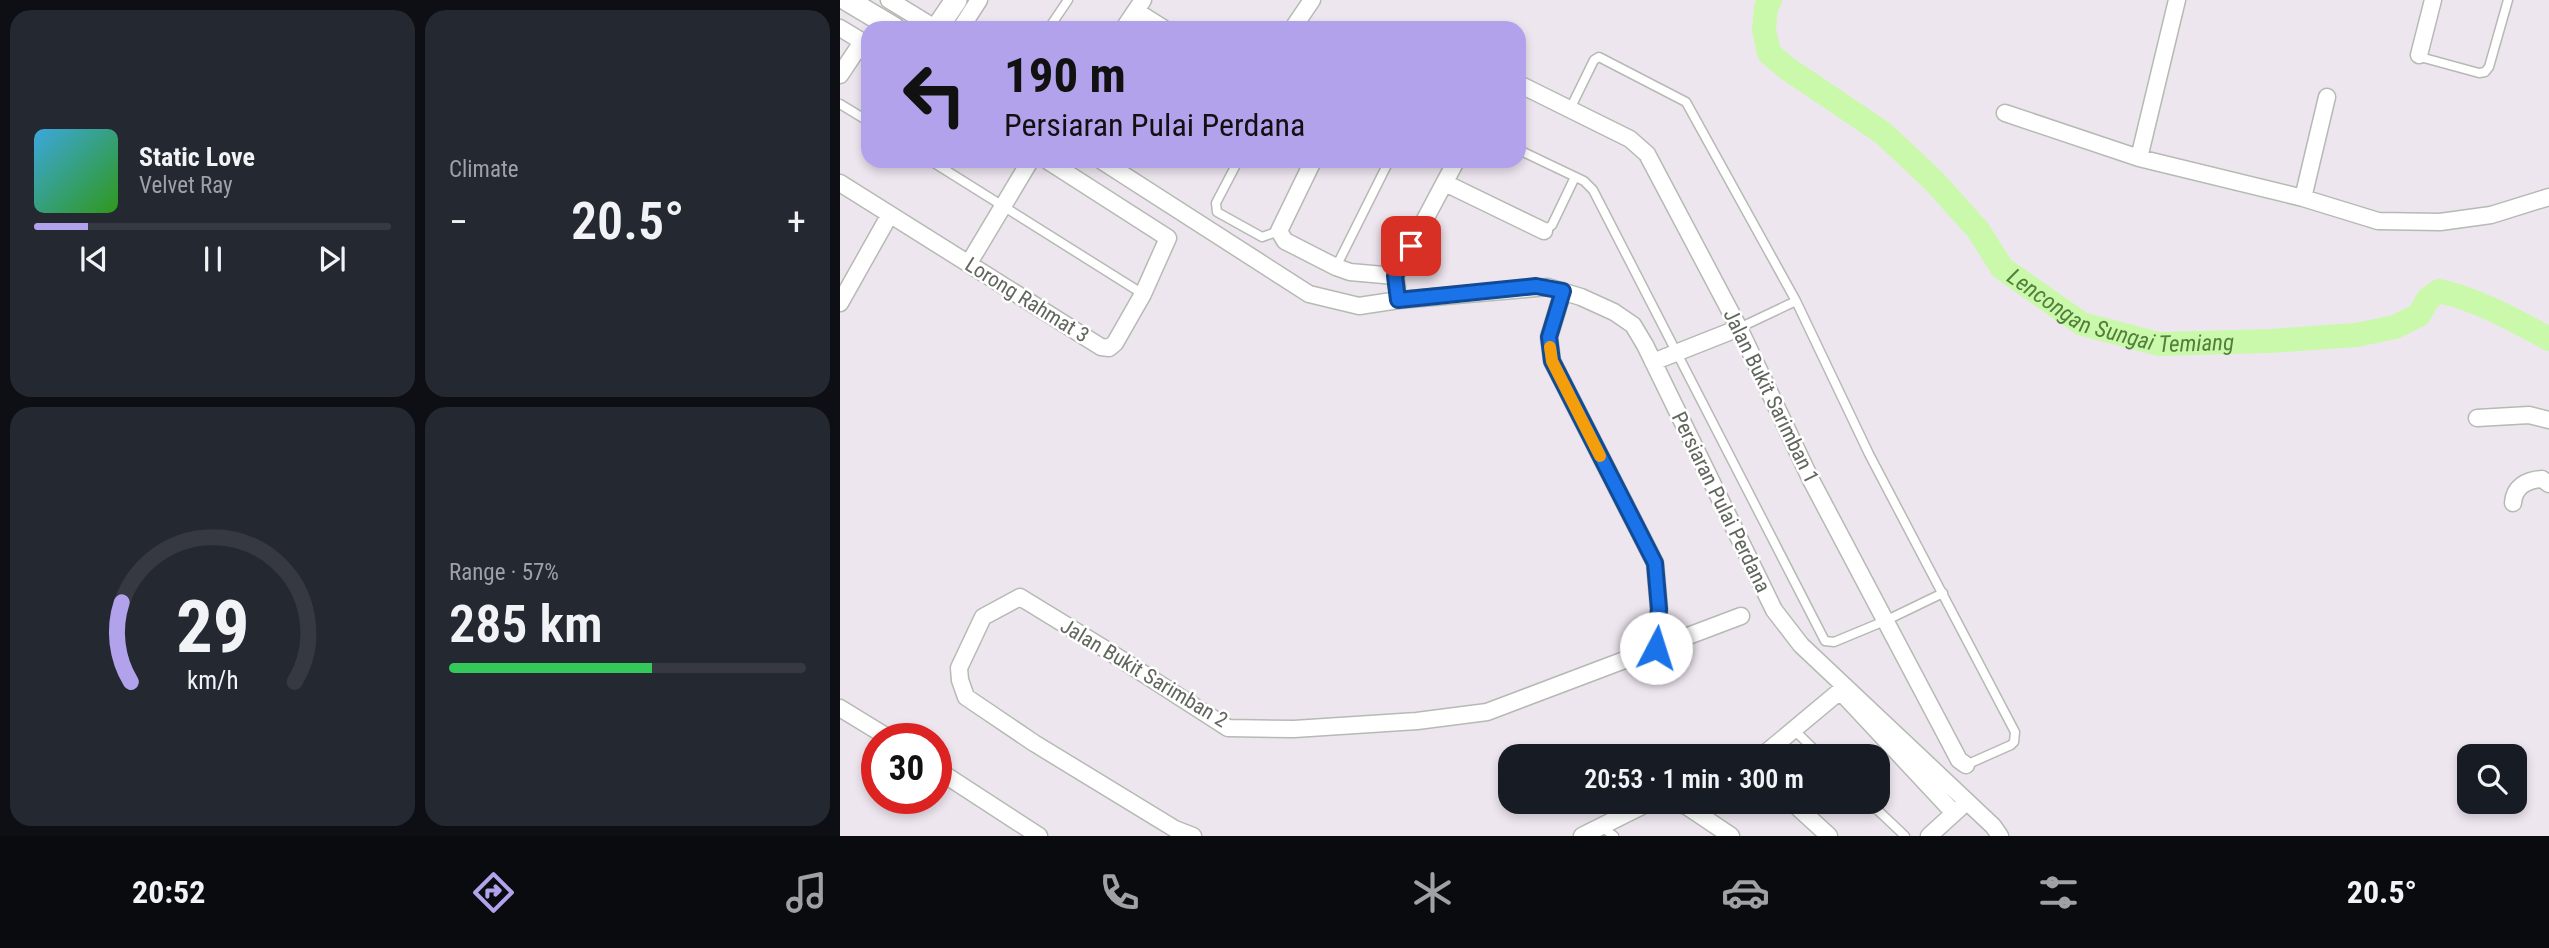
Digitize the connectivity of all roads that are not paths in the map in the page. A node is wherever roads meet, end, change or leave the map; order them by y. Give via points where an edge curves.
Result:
1 (847, 0) edge
2 (889, 0) edge
3 (956, 0) edge
4 (979, 0) edge
5 (1068, 0) edge
6 (1312, 0) edge
7 (2177, 0) edge
8 (2433, 0) edge
9 (2508, 0) edge
10 (1140, 5) edge
11 (882, 21) edge
12 (924, 21) edge
13 (941, 21) edge
14 (966, 21) edge
15 (1054, 21) edge
16 (1129, 21) edge
17 (1156, 21) edge
18 (1298, 21) edge
19 (840, 28) edge
20 (861, 41) edge
21 (861, 48) edge
22 (2419, 55) joint
23 (840, 75) edge
24 (1526, 87) edge
25 (2327, 97) dead end
26 (840, 104) edge
27 (1570, 109) junction
28 (2005, 113) dead end
29 (861, 117) edge
30 (1526, 153) edge
31 (2139, 158) junction
32 (942, 168) edge
33 (1026, 168) edge
34 (1059, 168) edge
35 (1113, 168) edge
36 (1234, 168) edge
37 (1310, 168) edge
38 (1386, 168) edge
39 (1452, 168) edge
40 (1575, 177) junction
41 (840, 183) edge
42 (1445, 183) junction
43 (2549, 197) edge
44 (2302, 198) junction
45 (1002, 206) junction
46 (889, 216) junction
47 (1279, 231) junction
48 (1544, 231) joint
49 (969, 263) junction
50 (1336, 267) junction
51 (1395, 276) junction
52 (1563, 291) junction
53 (1143, 294) junction
54 (1398, 300) junction
55 (1796, 301) junction
56 (840, 303) edge
57 (1739, 328) junction
58 (1678, 352) junction
59 (1653, 362) junction
60 (2477, 418) dead end
61 (2549, 420) edge
62 (2549, 484) edge
63 (2513, 503) dead end
64 (1943, 593) junction
65 (1741, 616) dead end
66 (1887, 620) junction
67 (1656, 648) junction
68 (840, 708) edge
69 (864, 723) edge
70 (1793, 728) junction
71 (1775, 744) edge
72 (1809, 744) edge
73 (1966, 765) joint
74 (952, 779) edge
75 (1960, 808) junction
76 (1625, 814) edge
77 (1698, 814) edge
78 (1805, 814) edge
79 (1882, 814) edge
80 (1600, 826) junction
81 (1039, 836) edge
82 (1193, 836) edge
83 (1582, 836) edge
84 (1614, 836) edge
85 (1731, 836) edge
86 (1829, 836) edge
87 (1905, 836) edge
88 (1929, 836) edge
89 (2000, 836) edge

1 - 11 main road
2 - 12 street
3 - 13 main road
4 - 14 street
5 - 15 lane
6 - 18 street
7 - 31 street
8 - 22 street
9 - 22 lane via 2485,72
10 - 16 street
10 - 17 street
19 - 20 street
21 - 23 street
24 - 27 street, Jalan Bukit Sarimban 1
25 - 44 street
26 - 29 lane
27 - 55 lane via 1599,57 1686,102
27 - 57 street, Jalan Bukit Sarimban 1 via 1640,145
28 - 31 street
30 - 40 lane
31 - 44 street
32 - 45 lane
33 - 45 street
34 - 53 street, Lorong Rahmat 3 via 1168,238
35 - 54 street, Persiaran Pulai Perdana via 1309,294 1359,306
36 - 47 lane via 1216,203 1217,212 1262,237
37 - 47 street
38 - 50 lane
39 - 42 street
40 - 48 lane via 1552,225
40 - 58 lane via 1593,190
41 - 46 street, Lorong Rahmat 3
42 - 48 street
42 - 51 street
43 - 44 street via 2491,215 2440,222 2378,221
45 - 49 street
45 - 53 lane
46 - 49 street, Lorong Rahmat 3
46 - 56 street
47 - 50 street via 1284,241
49 - 53 street, Lorong Rahmat 3 via 1101,347 1115,343
50 - 51 street
51 - 54 street
52 - 54 street, Persiaran Pulai Perdana via 1536,286
52 - 59 street, Persiaran Pulai Perdana via 1633,325
52 - 67 street via 1549,337 1552,361 1655,563
55 - 57 lane
55 - 64 lane via 1869,454
57 - 58 street
57 - 66 street, Jalan Bukit Sarimban 1 via 1811,480
58 - 59 street
58 - 66 lane via 1822,637 1835,642
59 - 75 street, Persiaran Pulai Perdana via 1774,610 1801,645
60 - 61 street via 2529,415
62 - 63 street via 2542,480 2525,483 2513,496
64 - 66 lane
64 - 73 lane via 2016,737 2011,746
65 - 67 street
66 - 73 street, Jalan Bukit Sarimban 1 via 1959,761
67 - 82 street, Jalan Bukit Sarimban 2 via 1487,712 1294,729 1228,728 1020,597 983,617 959,668 966,697 1034,743
68 - 69 street
70 - 71 street
70 - 72 lane
70 - 75 street via 1840,691
74 - 81 street
75 - 88 street
75 - 89 street, Persiaran Pulai Perdana via 1993,826
76 - 80 street
77 - 85 street
78 - 86 street
79 - 87 lane
80 - 83 street
80 - 84 lane

